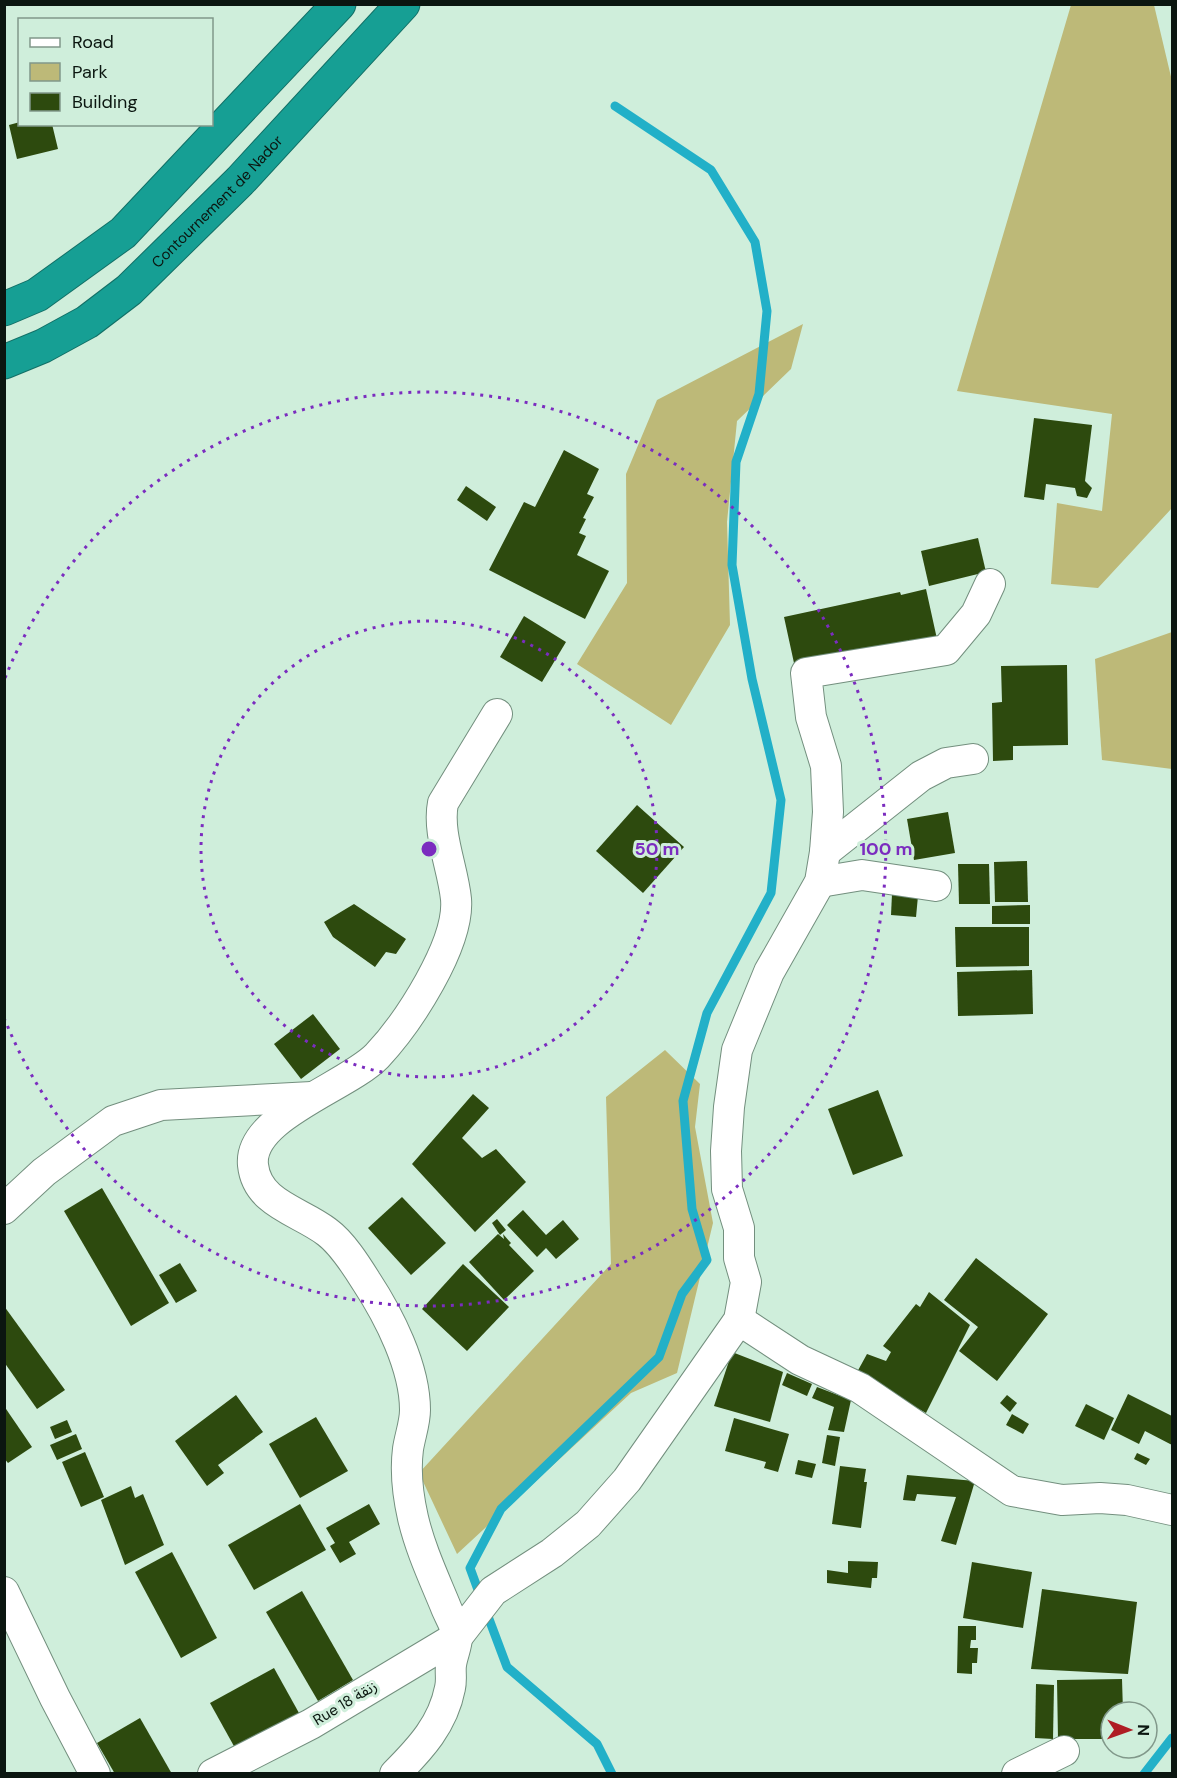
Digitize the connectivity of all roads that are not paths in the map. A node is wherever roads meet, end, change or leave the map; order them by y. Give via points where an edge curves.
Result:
1 (339, 4) edge
2 (403, 4) edge
3 (4, 309) edge
4 (4, 362) edge
5 (990, 584) dead end
6 (497, 714) dead end
7 (973, 759) dead end
8 (825, 852) junction
9 (820, 882) junction
10 (936, 886) dead end
11 (318, 1097) junction
12 (4, 1209) edge
13 (739, 1320) junction
14 (1173, 1510) edge
15 (4, 1592) edge
16 (463, 1629) junction
17 (1064, 1751) dead end
18 (95, 1773) edge
19 (213, 1773) edge
20 (395, 1773) edge
21 (1017, 1773) edge

1 - 3 highway via 123,233 37,295
2 - 4 highway, Contournement de Nador via 240,182 129,290 87,322
5 - 8 street via 976,614 946,650 806,673 812,717 826,766
6 - 11 street via 443,803 440,818 456,901 456,924 443,958 408,1015 376,1056
7 - 8 street via 946,764 921,776
8 - 9 street
9 - 10 street via 862,875
9 - 13 street via 769,972 737,1050 726,1151 727,1189 739,1228 739,1258 746,1282
11 - 12 street via 161,1105 113,1121 44,1172
11 - 16 street via 296,1106 257,1141 253,1167 262,1191 328,1233 365,1280 396,1340 409,1374 415,1410 407,1487 413,1518 424,1556
13 - 14 street via 800,1360 860,1388 1012,1491 1062,1500 1126,1500
13 - 16 street via 627,1480 588,1524 493,1591
15 - 18 street
16 - 19 street, Rue 18 زنقة via 311,1724
16 - 20 street via 450,1666 451,1687 436,1729
17 - 21 street

